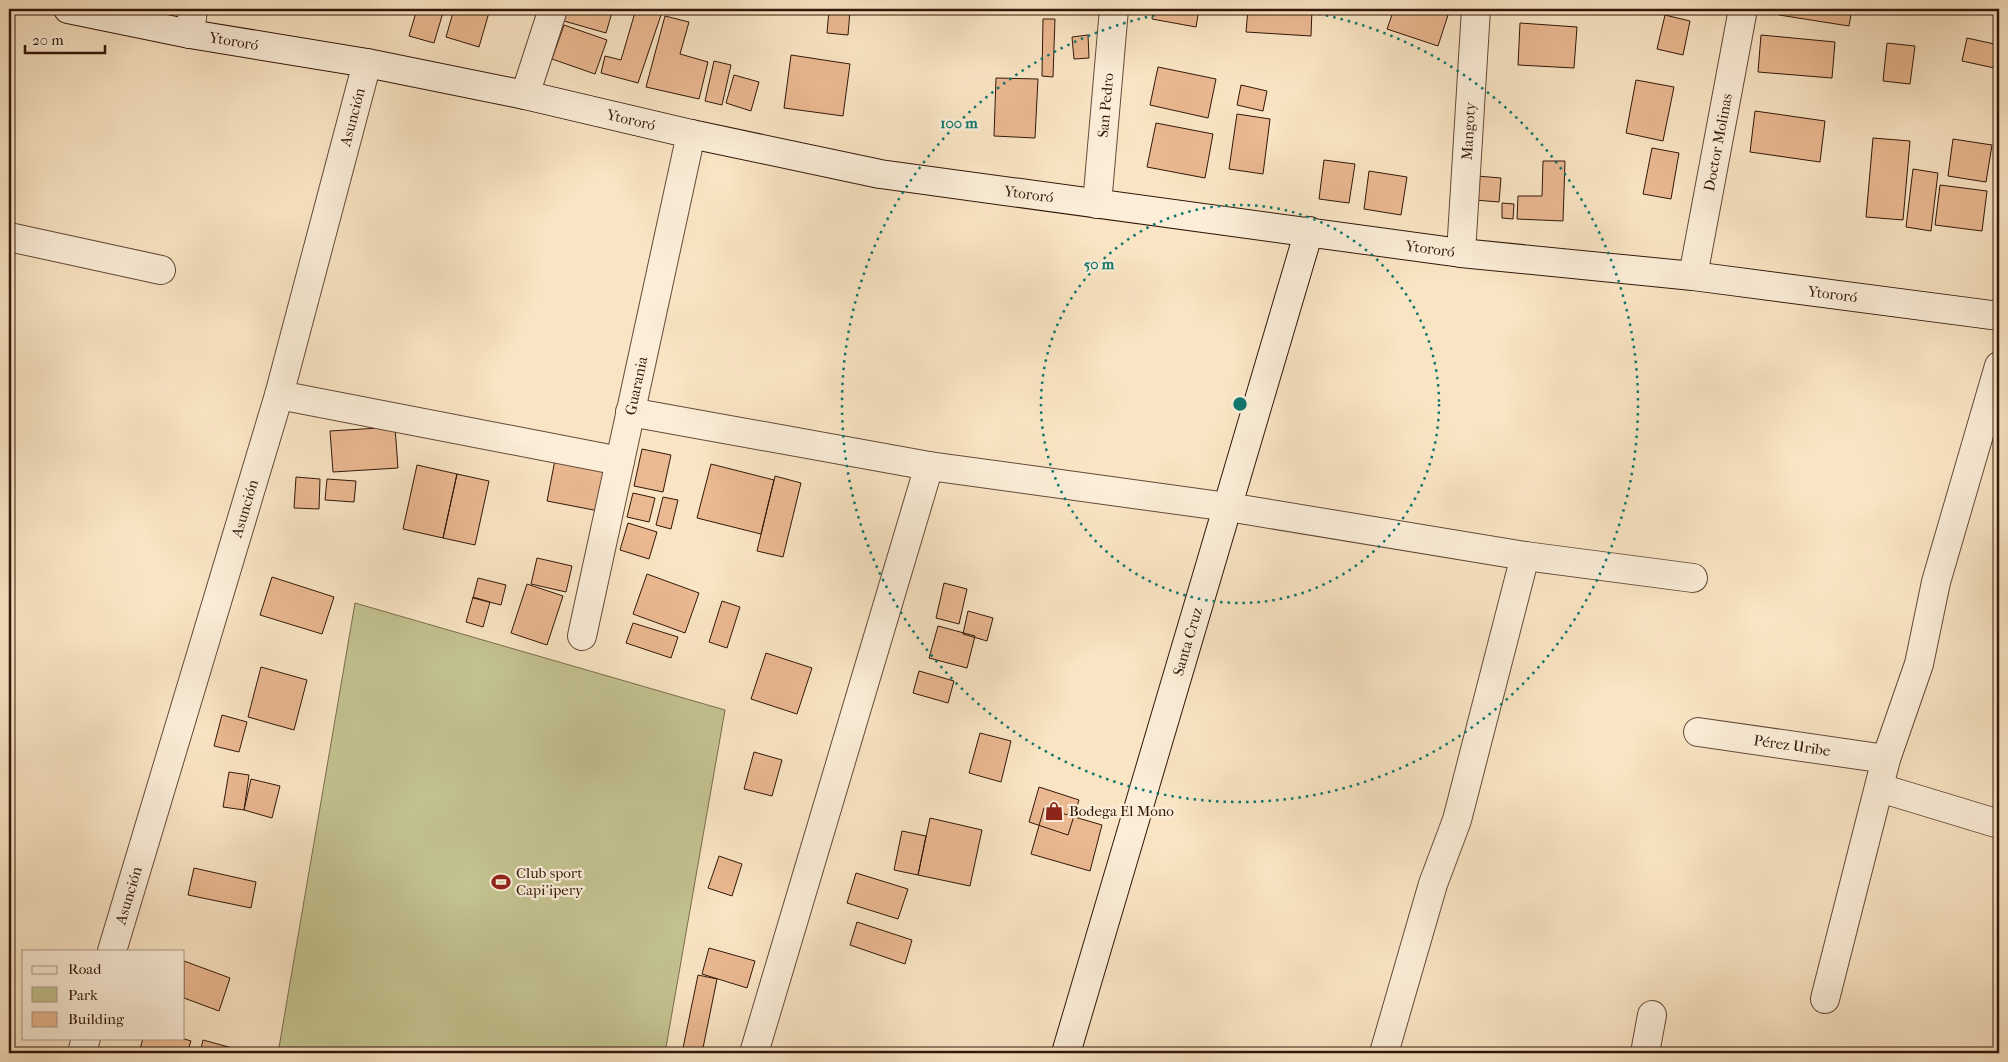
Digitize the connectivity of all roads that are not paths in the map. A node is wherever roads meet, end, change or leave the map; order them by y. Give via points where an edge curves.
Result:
1 (68, 9) edge
2 (553, 9) edge
3 (1114, 9) edge
4 (1476, 9) edge
5 (1743, 9) edge
6 (191, 21) edge
7 (368, 63) junction
8 (525, 95) junction
9 (691, 134) junction
10 (1097, 204) junction
11 (1309, 231) junction
12 (9, 237) edge
13 (1462, 253) junction
14 (161, 270) dead end
15 (1693, 276) junction
16 (1999, 316) edge
17 (1999, 366) edge
18 (279, 395) junction
19 (630, 412) junction
20 (620, 461) junction
21 (929, 466) junction
22 (1228, 507) junction
23 (1525, 556) junction
24 (1693, 578) dead end
25 (582, 636) dead end
26 (1698, 732) dead end
27 (1886, 759) junction
28 (1880, 788) junction
29 (1999, 824) edge
30 (112, 950) edge
31 (1826, 999) dead end
32 (1652, 1016) dead end
33 (85, 1040) edge
34 (82, 1053) edge
35 (754, 1053) edge
36 (1066, 1053) edge
37 (1384, 1053) edge
38 (1645, 1053) edge

1 - 6 street, Ytororó
2 - 8 street
3 - 10 street, San Pedro
4 - 13 street, Mangoty
5 - 15 street, Doctor Molinas
6 - 7 street, Ytororó
7 - 8 street, Ytororó
7 - 18 street, Asunción
8 - 9 street, Ytororó
9 - 10 street, Ytororó via 880,174
9 - 19 street, Guarania
10 - 11 street, Ytororó
11 - 13 street, Ytororó
11 - 22 street, Santa Cruz
12 - 14 street
13 - 15 street, Ytororó
15 - 16 street, Ytororó
17 - 27 street via 1936,582 1919,664
18 - 20 street
18 - 30 street, Asunción
19 - 20 street, Guarania
19 - 21 street
20 - 25 street, Guarania
21 - 22 street
21 - 35 street
22 - 23 street
22 - 36 street, Santa Cruz
23 - 24 street
23 - 37 street via 1457,820 1434,884
26 - 27 street, Pérez Uribe
27 - 28 street
28 - 29 street
28 - 31 street
32 - 38 street
33 - 34 street

